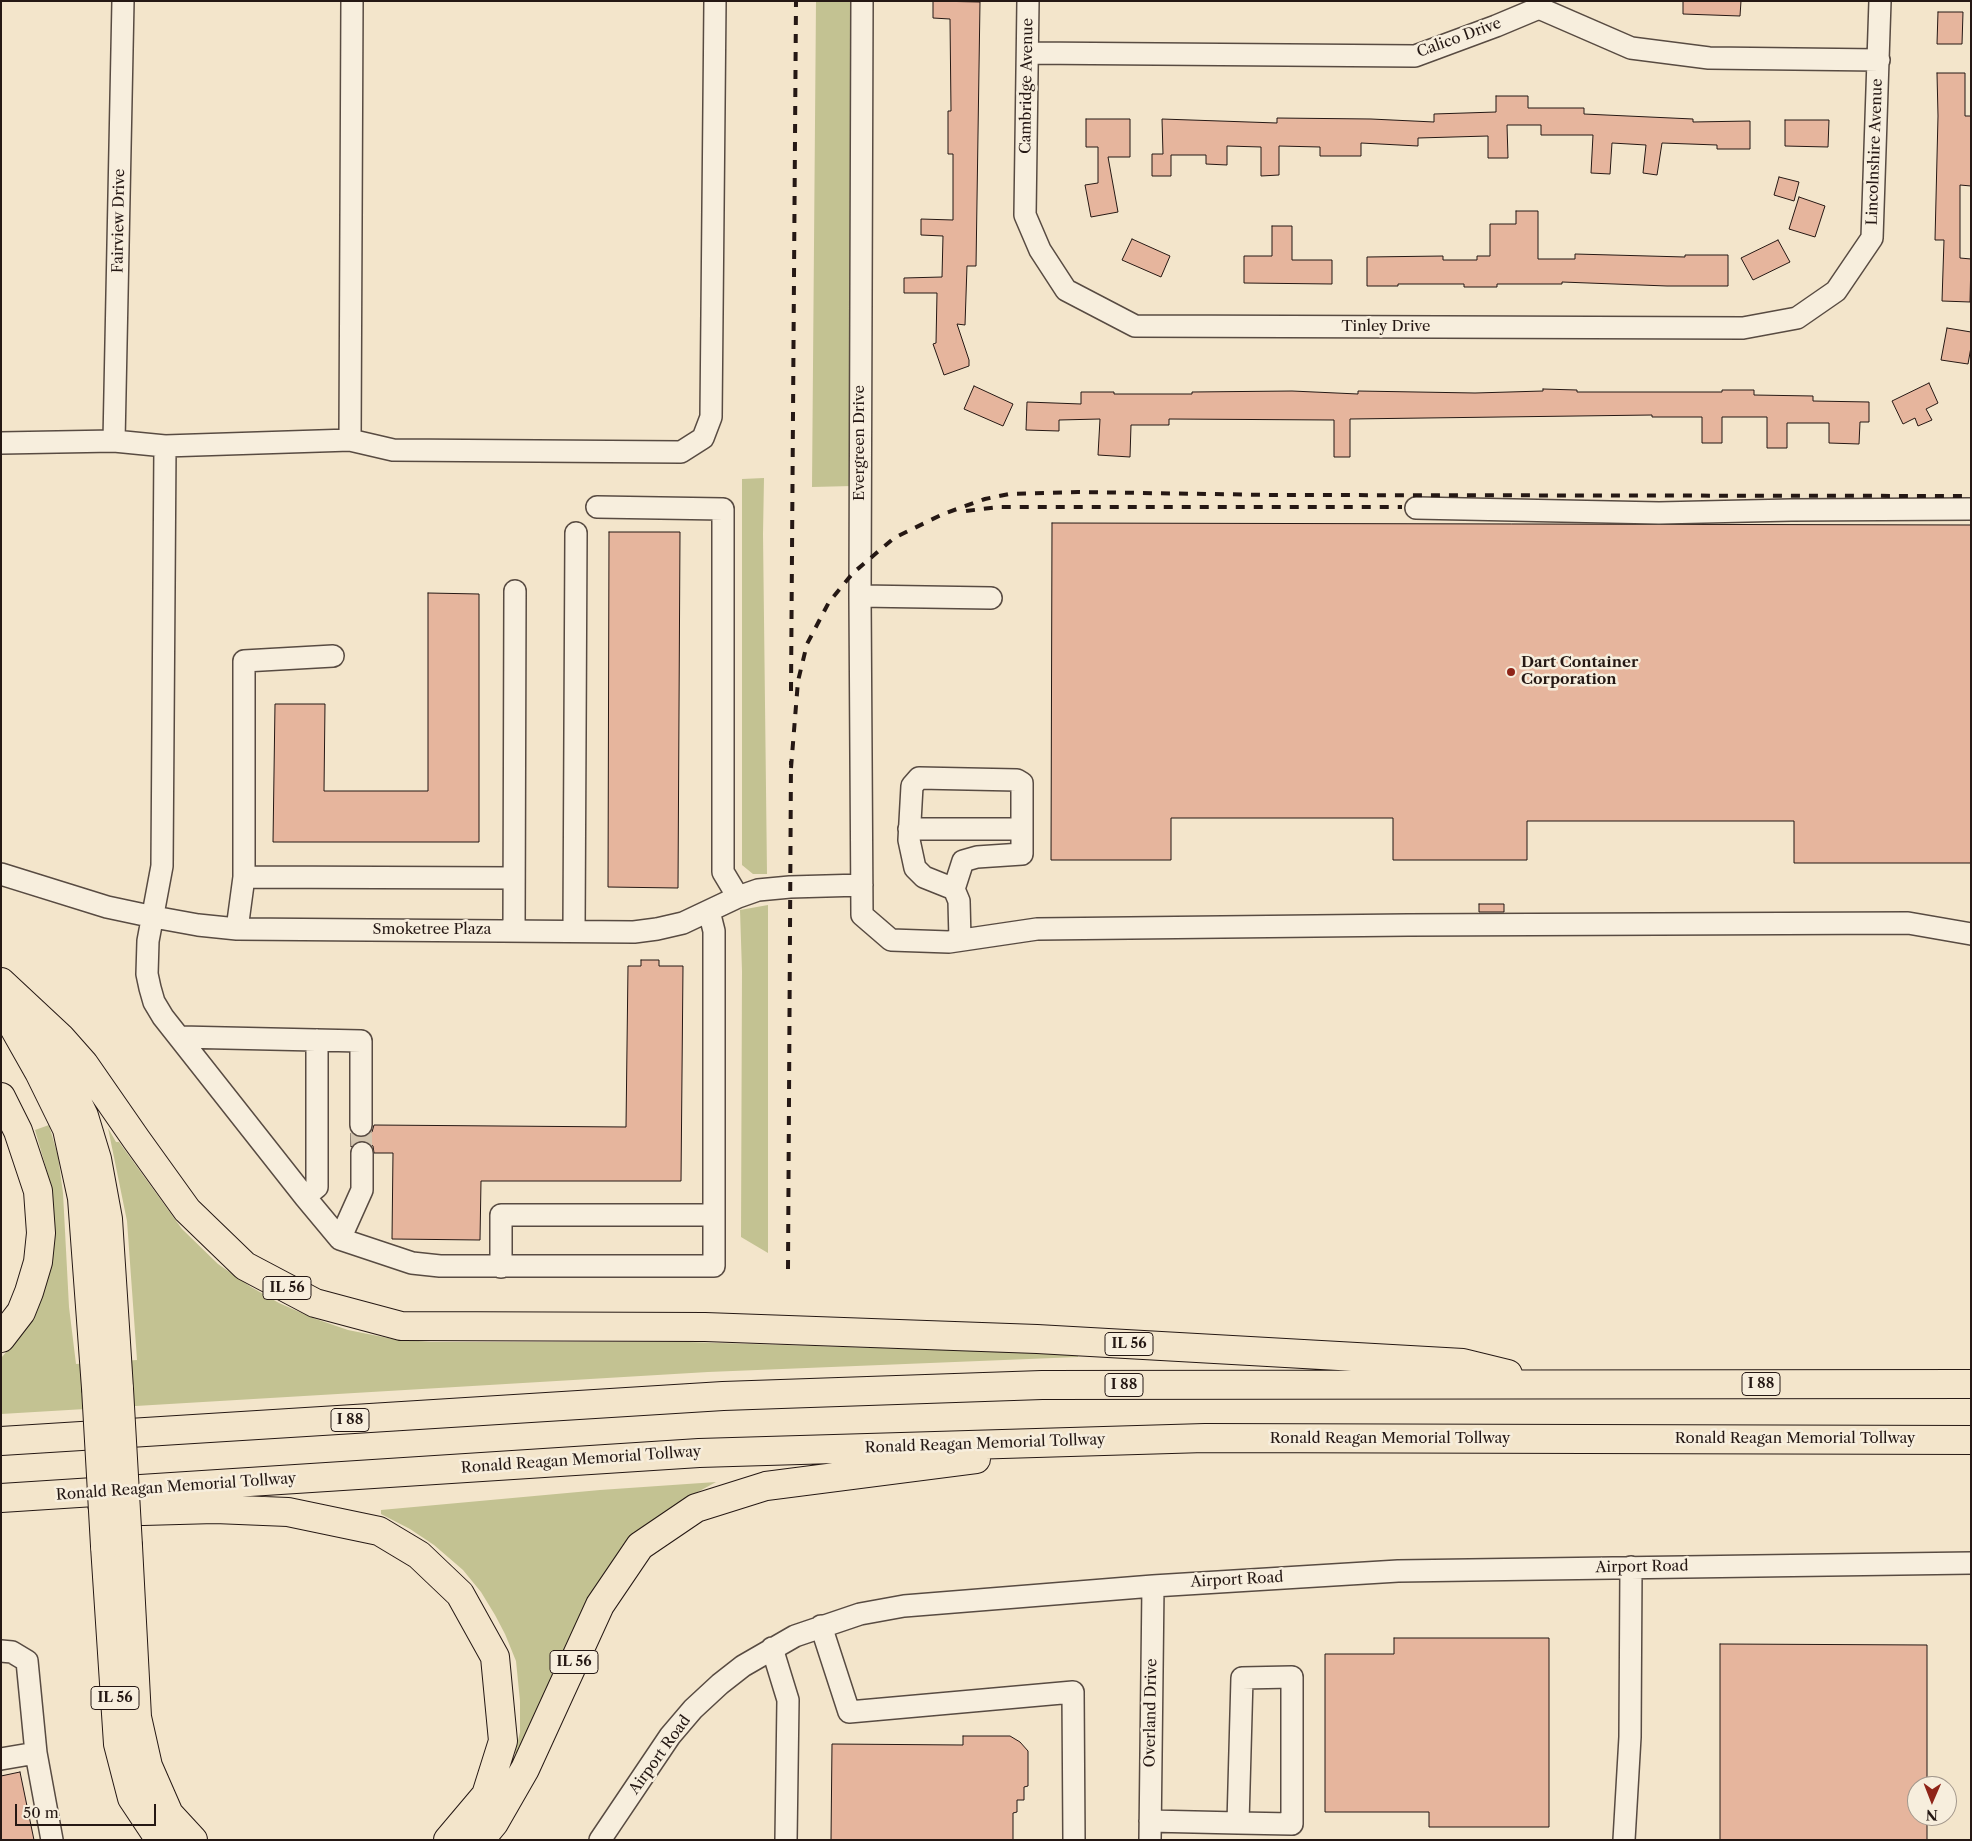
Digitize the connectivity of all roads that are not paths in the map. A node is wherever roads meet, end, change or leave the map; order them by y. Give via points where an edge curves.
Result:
1 (123, 1) edge
2 (352, 1) edge
3 (715, 1) edge
4 (862, 1) edge
5 (1028, 1) edge
6 (1880, 1) edge
7 (1541, 4) edge
8 (1028, 53) junction
9 (1879, 60) junction
10 (1026, 170) joint
11 (1836, 291) joint
12 (350, 440) junction
13 (114, 441) junction
14 (1, 443) edge
15 (165, 446) junction
16 (597, 508) dead end
17 (1416, 508) dead end
18 (1971, 509) edge
19 (576, 532) dead end
20 (515, 591) dead end
21 (860, 596) junction
22 (991, 598) dead end
23 (333, 656) dead end
24 (1022, 829) junction
25 (909, 830) junction
26 (1, 874) edge
27 (244, 877) junction
28 (514, 878) junction
29 (862, 885) junction
30 (954, 889) junction
31 (738, 897) junction
32 (709, 911) junction
33 (154, 917) junction
34 (237, 929) junction
35 (514, 931) junction
36 (574, 931) junction
37 (1971, 934) edge
38 (960, 940) junction
39 (1, 982) edge
40 (1, 989) edge
41 (1, 1014) edge
42 (180, 1037) junction
43 (317, 1040) junction
44 (1, 1097) edge
45 (361, 1124) tunnel mouth
46 (362, 1153) tunnel mouth
47 (305, 1197) junction
48 (714, 1214) junction
49 (340, 1239) junction
50 (501, 1267) junction
51 (1, 1338) edge
52 (1551, 1384) junction
53 (1971, 1384) edge
54 (107, 1389) junction
55 (1971, 1440) edge
56 (1086, 1441) junction
57 (1, 1442) edge
58 (54, 1495) junction
59 (1, 1498) edge
60 (117, 1546) junction
61 (1971, 1563) edge
62 (1630, 1566) junction
63 (1153, 1586) junction
64 (821, 1626) junction
65 (772, 1648) junction
66 (1, 1651) edge
67 (36, 1753) junction
68 (1, 1759) edge
69 (1238, 1822) junction
70 (1150, 1830) edge
71 (52, 1840) edge
72 (160, 1840) edge
73 (193, 1840) edge
74 (448, 1840) edge
75 (480, 1840) edge
76 (600, 1840) edge
77 (786, 1840) edge
78 (1074, 1840) edge
79 (1624, 1840) edge

1 - 13 street, Fairview Drive
2 - 12 street
3 - 12 street via 711,417 703,438 681,452 393,450
4 - 21 street, Evergreen Drive
5 - 8 street, Cambridge Avenue
6 - 9 street, Lincolnshire Avenue
7 - 8 street, Calico Drive via 1496,26 1415,56
7 - 9 street, Calico Drive via 1631,48 1709,58
8 - 10 street, Cambridge Avenue
9 - 11 street, Lincolnshire Avenue via 1872,238
10 - 11 street, Tinley Drive via 1025,215 1040,250 1066,290 1135,326 1743,328 1797,318
12 - 15 street
13 - 14 street
13 - 15 street
15 - 33 street via 162,866
16 - 31 street via 723,509 723,872
17 - 18 street via 1658,514
19 - 36 street
20 - 28 street
21 - 22 street
21 - 29 street, Evergreen Drive
23 - 27 street via 244,661
24 - 25 street
24 - 25 street via 1022,783 1017,780 919,778 912,786
24 - 30 street via 1022,854 963,861
25 - 30 street via 908,840 915,868 924,877
26 - 33 street, Smoketree Plaza
27 - 28 street
27 - 34 street
28 - 35 street
29 - 31 street, Smoketree Plaza via 758,890
29 - 38 street, Evergreen Drive via 862,915 891,940
30 - 38 street via 959,901
31 - 32 street, Smoketree Plaza
32 - 36 street, Smoketree Plaza via 683,923 657,929
32 - 48 street via 714,931
33 - 34 street, Smoketree Plaza
33 - 42 street via 148,941 148,981 154,1002
34 - 35 street, Smoketree Plaza
35 - 36 street, Smoketree Plaza
37 - 38 street, Evergreen Drive via 1908,923 1418,925 1037,929
39 - 52 highway, IL 56 via 84,1064 187,1210 246,1266 315,1303 401,1326 705,1327 1047,1340 1463,1363
40 - 54 highway via 60,1066 84,1116 97,1159 108,1219
41 - 54 highway, IL 56 via 12,1026 39,1072 67,1129 82,1198
42 - 43 street
42 - 47 street
43 - 45 street via 360,1041
43 - 47 street via 317,1187
44 - 51 highway via 18,1131 38,1192 41,1233 30,1292 21,1312
46 - 49 street via 362,1190
47 - 49 street
48 - 50 street via 714,1266
48 - 50 street via 501,1215
49 - 50 street via 412,1263
52 - 53 highway, I 88
52 - 57 highway, I 88 via 1042,1386 743,1396
54 - 60 highway, IL 56, bridge
55 - 56 highway, Ronald Reagan Memorial Tollway via 1204,1438
56 - 58 highway, Ronald Reagan Memorial Tollway via 672,1453
56 - 75 highway, IL 56 via 944,1464 766,1486 696,1508 640,1546 600,1605 524,1769 494,1823
58 - 59 highway, Ronald Reagan Memorial Tollway
58 - 74 highway via 143,1511 288,1512 378,1531 419,1554 460,1594 494,1657 503,1741 486,1795
60 - 72 highway, IL 56 via 118,1744 132,1798
60 - 73 highway via 136,1717 148,1766 169,1814
61 - 62 street, Airport Road
62 - 63 street, Airport Road via 1398,1571
62 - 79 street via 1630,1737
63 - 64 street, Airport Road via 904,1606 860,1614
63 - 70 street, Overland Drive
64 - 65 street, Airport Road
64 - 78 street via 849,1712 1073,1692
65 - 76 street, Airport Road via 743,1666 693,1709 670,1736
65 - 77 street via 788,1700
66 - 67 street via 12,1652 27,1661
67 - 68 street
67 - 71 street
69 - 69 street via 1292,1824 1292,1677 1242,1678
69 - 70 street

